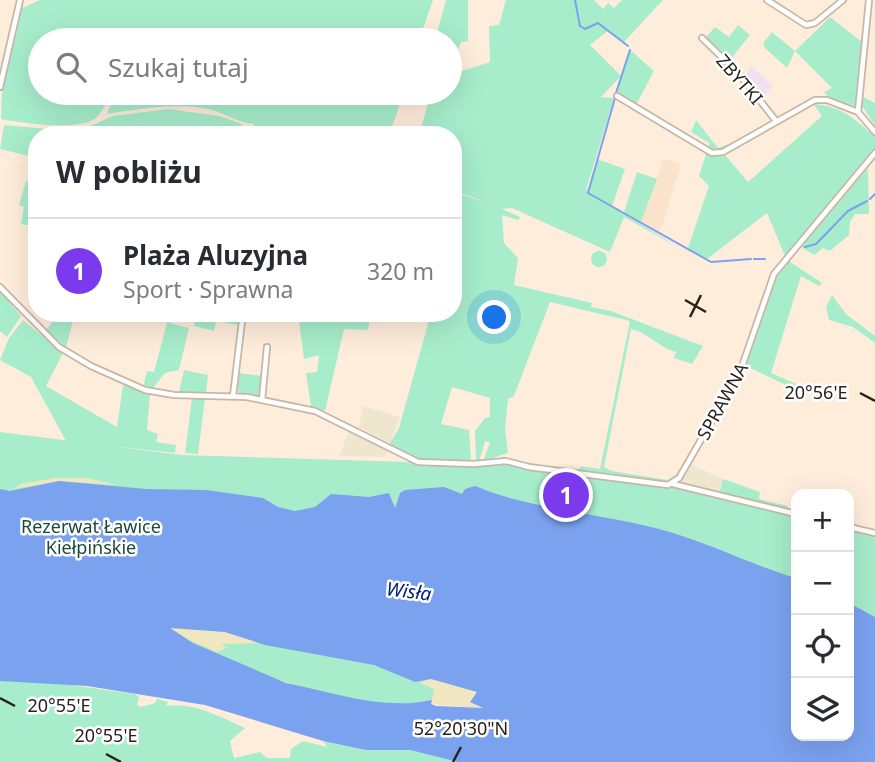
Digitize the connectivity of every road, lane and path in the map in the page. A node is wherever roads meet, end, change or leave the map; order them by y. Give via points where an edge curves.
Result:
1 (20, 0) edge
2 (767, 0) edge
3 (844, 0) edge
4 (869, 0) edge
5 (872, 6) edge
6 (702, 38) dead end
7 (0, 87) edge
8 (617, 96) dead end
9 (858, 112) junction
10 (776, 121) junction
11 (875, 132) edge
12 (875, 153) edge
13 (0, 287) edge
14 (28, 315) edge
15 (34, 322) edge
16 (242, 322) edge
17 (267, 347) dead end
18 (233, 396) junction
19 (262, 400) junction
20 (673, 484) junction
21 (791, 512) edge
22 (854, 528) edge
23 (875, 533) edge

1 - 7 street
2 - 3 street via 809,25
4 - 5 street
5 - 9 street
6 - 10 street, ZBYTKI via 740,75
8 - 10 street via 712,153 723,152
9 - 10 street via 817,100
9 - 11 street
12 - 20 street, SPRAWNA via 774,274 740,372
13 - 14 street
15 - 18 street via 59,347 121,381 167,394
16 - 18 street
17 - 19 street
18 - 19 street
19 - 20 street via 315,411 414,461 506,461
20 - 21 street
22 - 23 street

